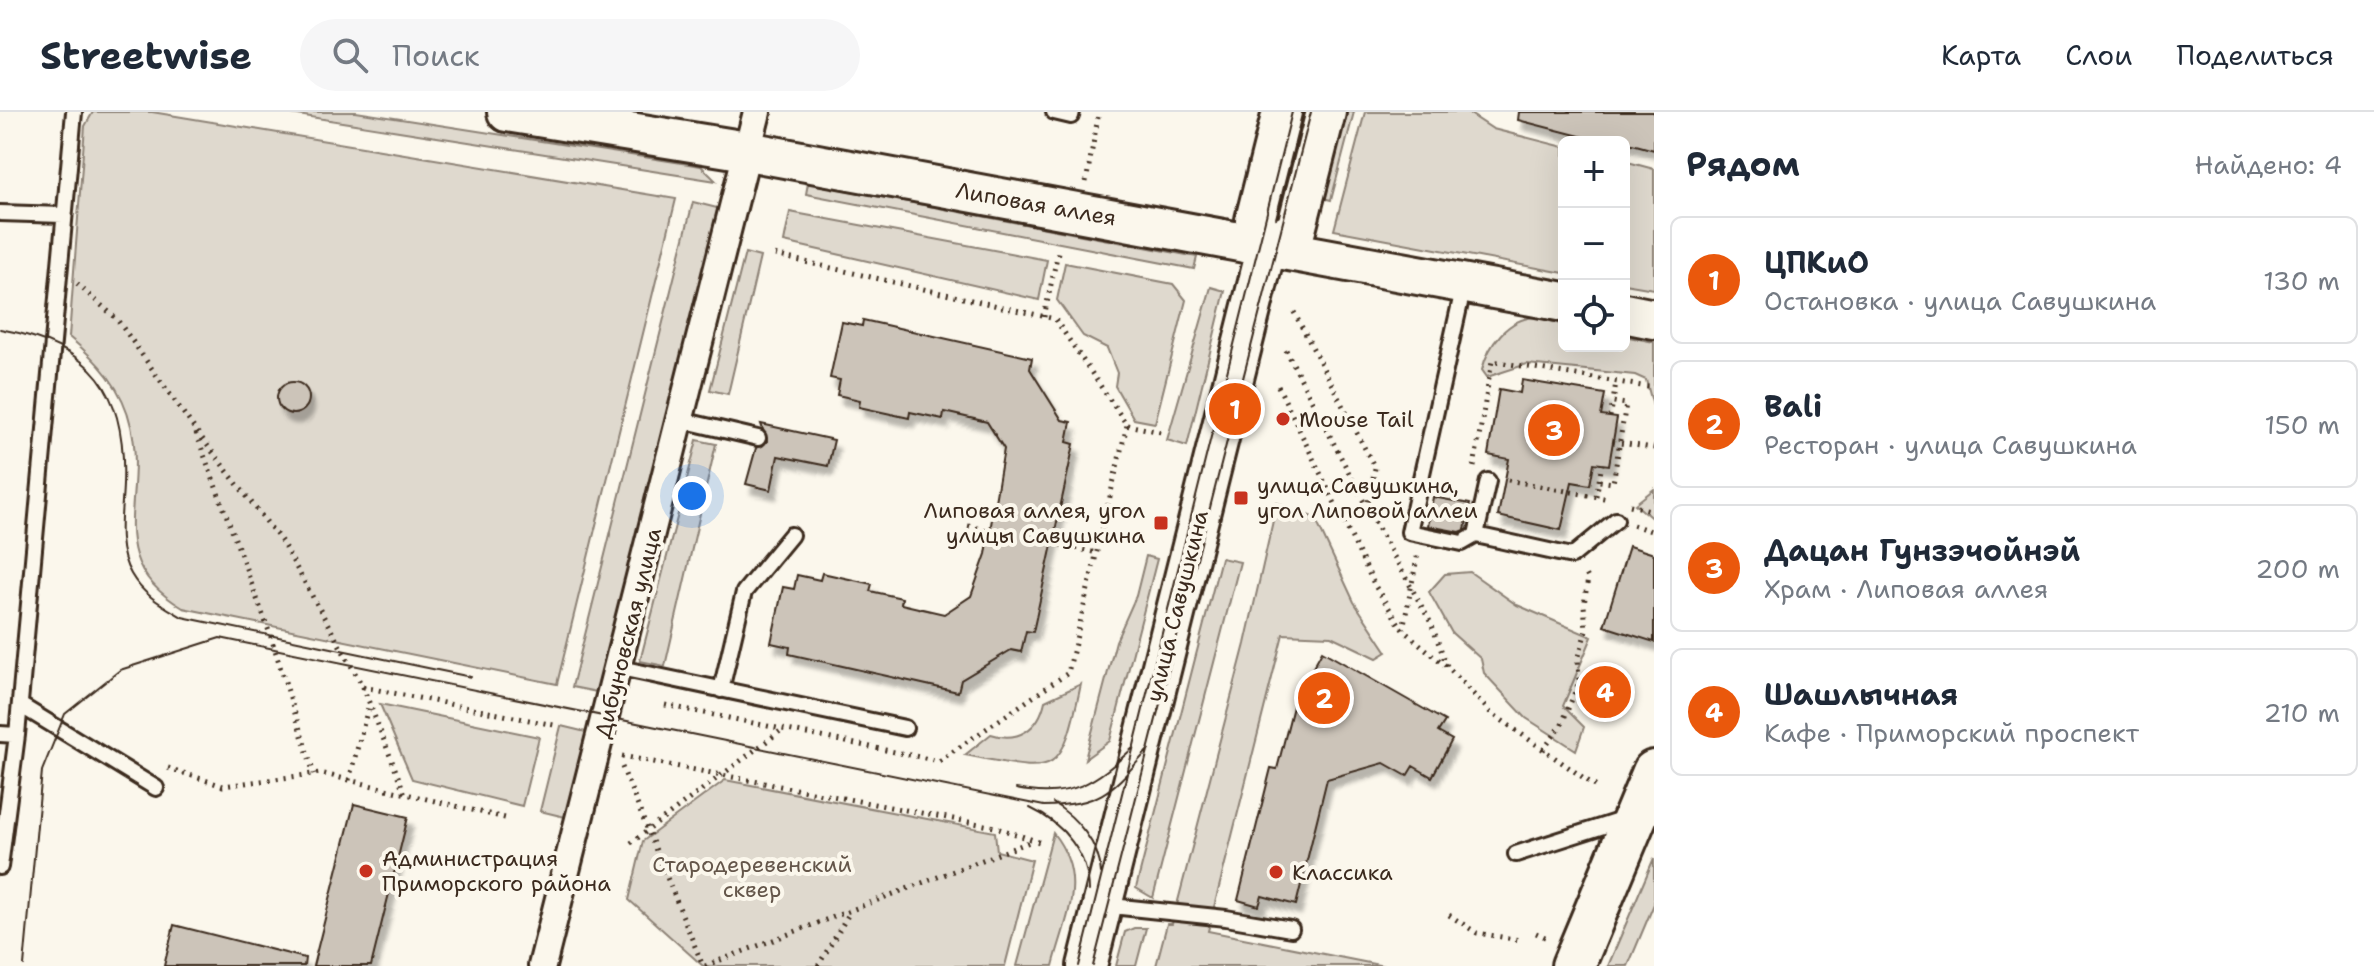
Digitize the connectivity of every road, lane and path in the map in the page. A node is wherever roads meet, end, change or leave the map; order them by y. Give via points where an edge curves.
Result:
1 (74, 112) edge
2 (507, 112) edge
3 (757, 112) edge
4 (1054, 112) edge
5 (1072, 112) edge
6 (1099, 112) edge
7 (1282, 112) edge
8 (1326, 112) edge
9 (747, 151) junction
10 (1085, 185) dead end
11 (0, 213) edge
12 (63, 215) junction
13 (1267, 246) junction
14 (1058, 252) dead end
15 (770, 254) dead end
16 (57, 270) junction
17 (1464, 284) junction
18 (1558, 301) edge
19 (1294, 312) dead end
20 (1630, 314) edge
21 (1044, 317) junction
22 (1654, 319) edge
23 (1286, 350) dead end
24 (1616, 382) junction
25 (1278, 386) dead end
26 (1654, 388) edge
27 (1613, 402) junction
28 (1610, 417) dead end
29 (681, 420) junction
30 (1127, 425) junction
31 (194, 428) junction
32 (1161, 432) dead end
33 (758, 438) dead end
34 (1616, 442) junction
35 (1654, 448) edge
36 (1602, 464) dead end
37 (1473, 473) dead end
38 (1504, 479) dead end
39 (1488, 481) dead end
40 (1599, 481) junction
41 (1367, 508) junction
42 (1342, 519) junction
43 (1616, 520) dead end
44 (968, 526) dead end
45 (991, 531) dead end
46 (791, 535) dead end
47 (1422, 535) junction
48 (1476, 535) junction
49 (1052, 543) dead end
50 (1097, 553) junction
51 (1587, 572) dead end
52 (1411, 591) junction
53 (1403, 630) junction
54 (1447, 666) junction
55 (620, 668) junction
56 (363, 687) junction
57 (721, 690) junction
58 (369, 704) junction
59 (20, 705) junction
60 (665, 705) dead end
61 (554, 725) dead end
62 (905, 728) dead end
63 (783, 729) junction
64 (0, 734) edge
65 (17, 735) junction
66 (1543, 750) junction
67 (116, 764) junction
68 (1654, 772) edge
69 (314, 774) junction
70 (724, 776) junction
71 (349, 780) junction
72 (156, 788) dead end
73 (1598, 788) dead end
74 (405, 794) junction
75 (1636, 815) junction
76 (509, 819) dead end
77 (646, 831) junction
78 (1033, 841) junction
79 (631, 843) dead end
80 (1042, 843) dead end
81 (1516, 854) dead end
82 (0, 867) edge
83 (1102, 905) junction
84 (850, 912) junction
85 (1449, 915) dead end
86 (1291, 929) dead end
87 (1520, 940) dead end
88 (542, 966) edge
89 (704, 966) edge
90 (818, 966) edge
91 (1087, 966) edge
92 (1573, 966) edge

1 - 12 lane
2 - 9 main road, Липовая аллея
3 - 9 street, Дибуновская улица
4 - 5 lane
6 - 10 path
7 - 13 main road, улица Савушкина via 1255,220
8 - 13 main road via 1296,230
9 - 13 main road, Липовая аллея
9 - 29 street, Дибуновская улица
11 - 12 lane
12 - 16 lane
13 - 17 main road, Липовая аллея
13 - 83 main road, улица Савушкина
14 - 21 path
15 - 21 path
16 - 31 path via 116,318
16 - 59 lane
17 - 18 main road, Липовая аллея
17 - 47 lane via 1409,532
19 - 41 path via 1375,468
20 - 22 main road
21 - 30 path via 1055,319
23 - 41 path
24 - 26 path
24 - 27 path
24 - 37 path via 1492,361
25 - 42 path
27 - 28 path
27 - 34 path via 1626,404
29 - 33 lane
29 - 55 street, Дибуновская улица
30 - 32 path
30 - 50 path
31 - 56 path via 282,542
31 - 69 path via 275,648
34 - 35 path
34 - 40 path via 1613,483
36 - 40 path
38 - 40 path via 1596,496
39 - 48 lane
41 - 42 path
41 - 52 path
42 - 53 path
43 - 48 lane via 1572,556
44 - 45 path
46 - 57 lane via 744,592
47 - 48 lane via 1462,543
47 - 52 path
49 - 50 path
50 - 63 path via 1068,673 939,761
51 - 66 path via 1579,682 1561,726
52 - 53 path
52 - 54 path via 1431,623
53 - 54 path
54 - 66 path via 1490,712
55 - 57 lane
55 - 88 street, Дибуновская улица
56 - 58 path
56 - 61 path
57 - 62 lane
58 - 71 path
58 - 74 path
59 - 65 lane
59 - 67 lane
60 - 63 path
63 - 70 path
64 - 65 lane
65 - 82 lane
66 - 73 path
67 - 69 path via 150,762 223,786
67 - 72 lane
68 - 75 main road
69 - 71 path
70 - 77 path
70 - 77 path via 617,755
70 - 78 path via 995,827
71 - 74 path
74 - 76 path
75 - 81 lane
75 - 92 main road
77 - 79 path
77 - 89 path
78 - 80 path
78 - 84 path
83 - 86 lane
83 - 91 main road, улица Савушкина
84 - 89 path
84 - 90 path
85 - 87 path via 1477,933

